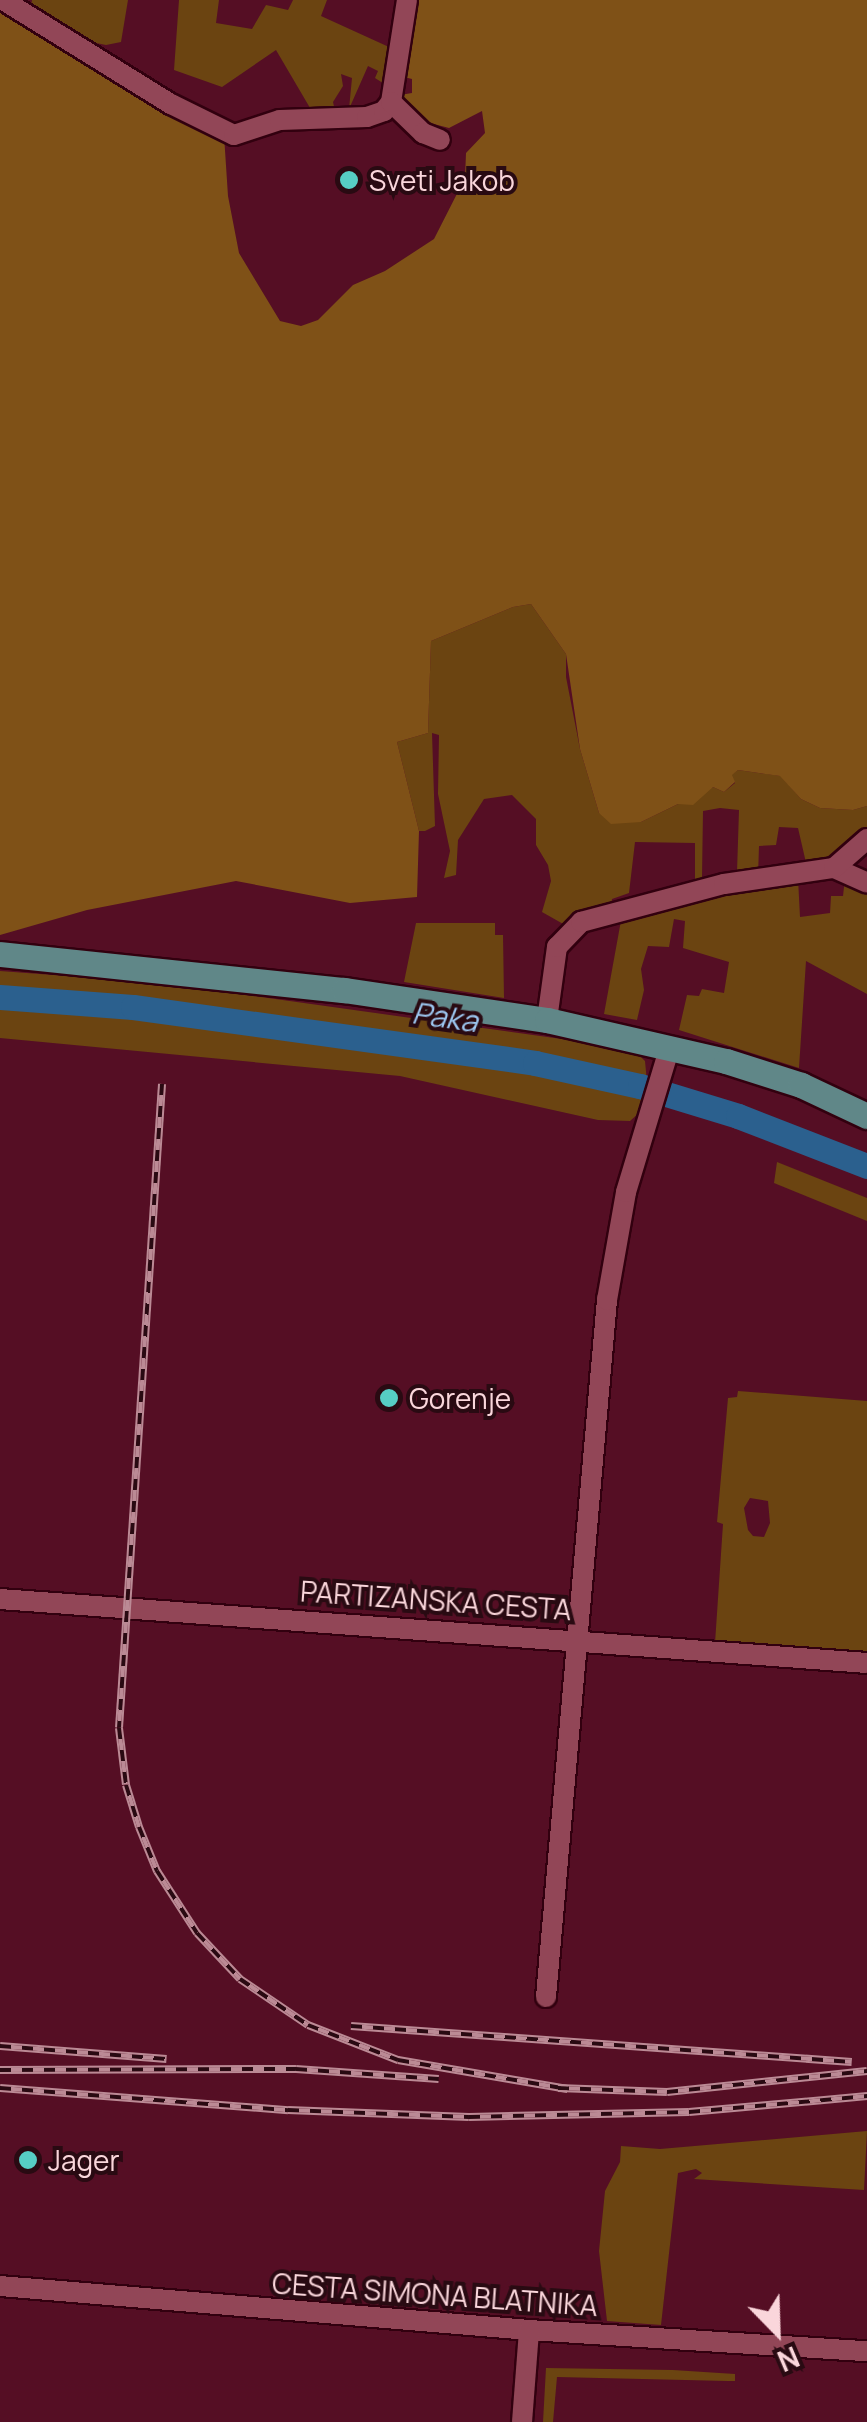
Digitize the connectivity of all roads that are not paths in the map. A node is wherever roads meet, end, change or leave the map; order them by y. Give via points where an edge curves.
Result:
1 (3, 0) edge
2 (408, 0) edge
3 (392, 102) junction
4 (440, 140) dead end
5 (867, 839) edge
6 (834, 868) junction
7 (867, 884) edge
8 (0, 954) edge
9 (547, 1020) junction
10 (670, 1046) junction
11 (867, 1116) edge
12 (0, 1599) edge
13 (575, 1640) junction
14 (867, 1663) edge
15 (546, 1997) dead end
16 (0, 2286) edge
17 (529, 2330) junction
18 (867, 2351) edge
19 (522, 2422) edge

1 - 3 street via 171,104 234,135 280,120 367,117
2 - 3 street
3 - 4 street via 423,133
5 - 6 street
6 - 7 street
6 - 9 street via 724,884 581,922 557,947
8 - 9 main road via 344,990
9 - 10 main road
10 - 11 main road via 800,1085
10 - 13 street via 626,1192 607,1300
12 - 13 street, PARTIZANSKA CESTA
13 - 14 street, PARTIZANSKA CESTA
13 - 15 street
16 - 17 street, CESTA SIMONA BLATNIKA
17 - 18 street, CESTA SIMONA BLATNIKA
17 - 19 street

